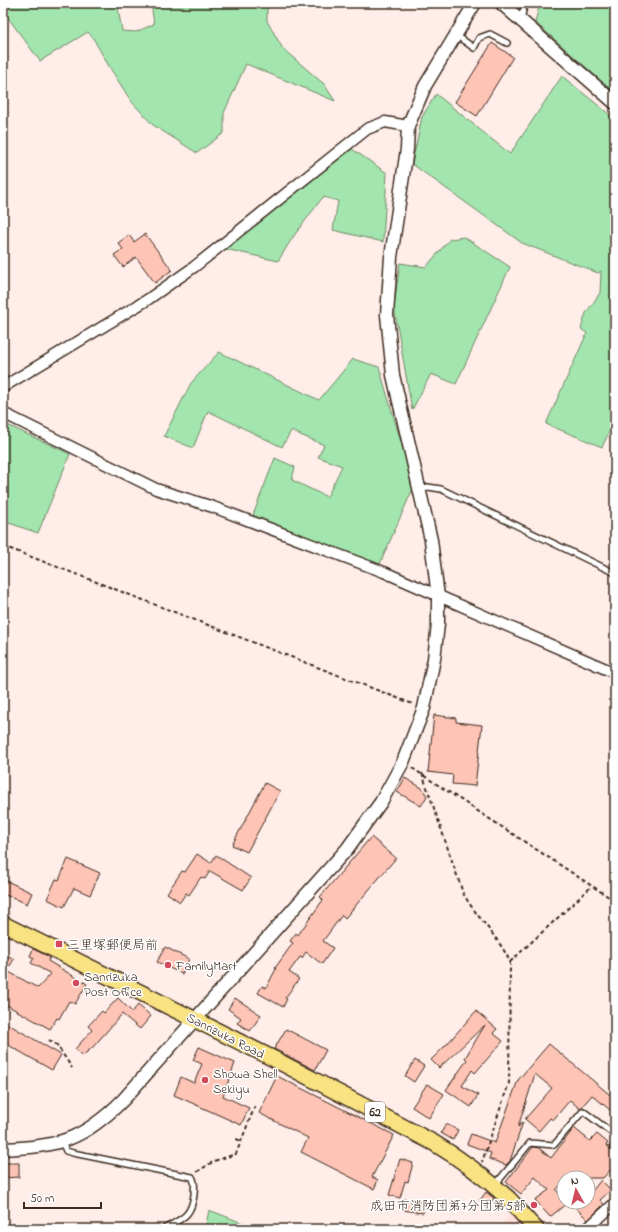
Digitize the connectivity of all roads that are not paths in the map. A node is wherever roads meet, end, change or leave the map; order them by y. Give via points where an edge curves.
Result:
1 (475, 3) edge
2 (501, 3) edge
3 (525, 3) edge
4 (520, 20) junction
5 (456, 35) junction
6 (507, 43) dead end
7 (615, 103) edge
8 (408, 126) junction
9 (3, 387) edge
10 (3, 413) edge
11 (420, 489) junction
12 (615, 573) edge
13 (438, 597) junction
14 (615, 674) edge
15 (3, 924) edge
16 (196, 1020) junction
17 (615, 1135) edge
18 (62, 1142) junction
19 (615, 1145) edge
20 (3, 1149) edge
21 (615, 1149) edge
22 (494, 1187) junction
23 (615, 1204) edge
24 (164, 1229) edge
25 (536, 1229) edge
26 (587, 1229) edge

1 - 5 street
2 - 4 street
3 - 4 lane
4 - 7 street
5 - 6 lane via 474,48 479,38 490,34
5 - 8 street via 425,86
8 - 9 street via 385,122 367,128 194,267 146,300
8 - 11 street via 387,315 393,375
10 - 13 street via 156,489 213,507 384,572
11 - 12 lane via 441,488
11 - 13 street via 431,540
13 - 14 street
13 - 16 street via 434,658 424,708 403,762 381,802 347,849
15 - 16 main road, Sanrizuka Road / 62
16 - 18 street via 104,1119
16 - 22 main road, Sanrizuka Road / 62 via 434,1143 458,1157
17 - 22 lane via 583,1111 554,1145 530,1143
18 - 20 street
18 - 24 lane via 66,1151 73,1153 192,1177 195,1184 192,1208
19 - 21 lane
22 - 25 main road, Sanrizuka Road / 62
23 - 26 street

